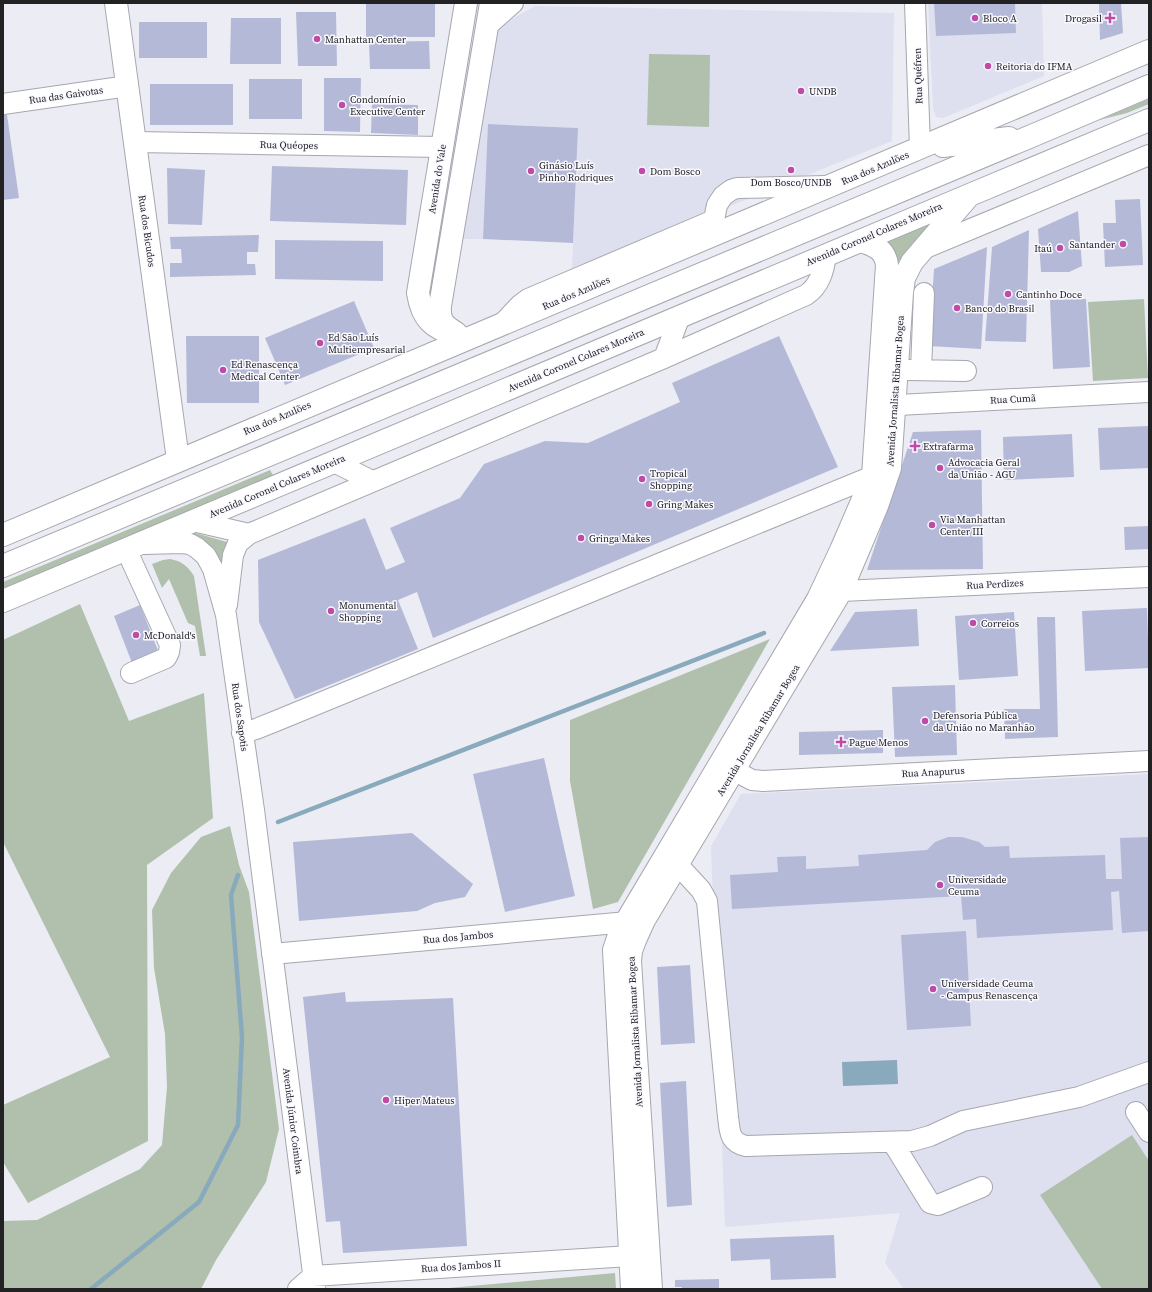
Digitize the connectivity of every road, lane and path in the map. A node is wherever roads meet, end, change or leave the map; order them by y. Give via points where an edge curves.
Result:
1 (116, 3) edge
2 (466, 3) edge
3 (491, 3) edge
4 (512, 3) edge
5 (915, 3) edge
6 (487, 26) junction
7 (1149, 51) edge
8 (481, 58) junction
9 (128, 86) junction
10 (1149, 86) edge
11 (450, 100) junction
12 (3, 104) edge
13 (1149, 120) edge
14 (1034, 136) junction
15 (135, 142) junction
16 (442, 148) junction
17 (920, 148) junction
18 (1149, 155) edge
19 (831, 186) junction
20 (972, 194) junction
21 (717, 226) junction
22 (860, 240) junction
23 (923, 249) junction
24 (826, 255) junction
25 (924, 292) dead end
26 (620, 309) junction
27 (680, 316) junction
28 (503, 323) junction
29 (464, 336) junction
30 (664, 358) junction
31 (896, 369) junction
32 (921, 370) junction
33 (966, 371) dead end
34 (1149, 392) edge
35 (886, 406) junction
36 (334, 462) junction
37 (169, 464) junction
38 (873, 476) junction
39 (372, 481) junction
40 (192, 521) junction
41 (88, 531) junction
42 (249, 534) junction
43 (3, 535) edge
44 (131, 547) junction
45 (3, 566) edge
46 (1149, 577) edge
47 (841, 591) junction
48 (3, 601) edge
49 (226, 615) junction
50 (131, 673) dead end
51 (242, 733) junction
52 (1149, 761) edge
53 (727, 766) junction
54 (678, 865) junction
55 (635, 921) junction
56 (272, 954) junction
57 (1149, 1072) edge
58 (1136, 1112) dead end
59 (1149, 1132) edge
60 (893, 1143) junction
61 (982, 1187) dead end
62 (630, 1256) junction
63 (314, 1282) edge
64 (298, 1289) edge
65 (632, 1289) edge
66 (651, 1289) edge

1 - 9 main road, Rua dos Bicudos
2 - 11 main road, Avenida do Vale
3 - 6 main road
4 - 6 street
5 - 17 street, Rua Quéfren
6 - 8 main road
7 - 17 main road, Rua dos Azulões
8 - 11 main road
8 - 29 main road via 440,306 442,322
9 - 12 street, Rua das Gaivotas
9 - 15 main road, Rua dos Bicudos
10 - 14 main road
11 - 16 main road, Avenida do Vale
13 - 20 main road, Avenida Coronel Colares Moreira
14 - 17 main road
14 - 26 main road
15 - 16 street, Rua Quéopes
15 - 37 main road, Rua dos Bicudos
16 - 29 main road, Avenida do Vale via 418,292 422,310 431,323 446,332
17 - 19 main road, Rua dos Azulões
18 - 23 street
19 - 21 main road, Rua dos Azulões
19 - 21 street via 731,190 723,196 718,205
20 - 22 main road, Avenida Coronel Colares Moreira
20 - 23 main road, Avenida Jornalista Ribamar Bogea
21 - 28 main road, Rua dos Azulões
22 - 24 main road, Avenida Coronel Colares Moreira
22 - 35 main road, Avenida Jornalista Ribamar Bogea via 880,249 887,265
23 - 31 main road, Avenida Jornalista Ribamar Bogea via 908,269 903,285
24 - 27 main road, Avenida Coronel Colares Moreira
24 - 30 street via 819,282 806,295
25 - 32 street
26 - 28 main road
26 - 41 main road
27 - 30 street
27 - 36 main road, Avenida Coronel Colares Moreira
28 - 29 main road, Rua dos Azulões
29 - 37 main road, Rua dos Azulões
30 - 39 street
31 - 32 street
31 - 35 main road, Avenida Jornalista Ribamar Bogea
32 - 33 street
34 - 35 street, Rua Cumã
35 - 38 main road, Avenida Jornalista Ribamar Bogea
35 - 47 main road, Avenida Jornalista Ribamar Bogea via 890,468 857,557
36 - 39 street
36 - 40 main road, Avenida Coronel Colares Moreira
37 - 41 main road
37 - 43 main road, Rua dos Azulões
38 - 51 street
38 - 53 main road, Avenida Jornalista Ribamar Bogea via 818,599
39 - 42 street
40 - 42 street
40 - 44 main road, Avenida Coronel Colares Moreira
41 - 45 main road
42 - 49 street via 238,543 233,555
44 - 48 main road, Avenida Coronel Colares Moreira
44 - 49 street, Rua dos Sapotis via 173,542 190,544 197,548 206,556 213,569
44 - 50 street via 170,645 166,658
46 - 47 street, Rua Perdizes
47 - 53 main road, Avenida Jornalista Ribamar Bogea
49 - 51 street, Rua dos Sapotis
51 - 56 street, Rua dos Sapotis
52 - 53 street, Rua Anapurus via 763,781 752,780
53 - 54 main road, Avenida Jornalista Ribamar Bogea
53 - 55 main road, Avenida Jornalista Ribamar Bogea
54 - 55 main road, Avenida Jornalista Ribamar Bogea
54 - 60 street via 701,890 707,901 728,1117 734,1141 746,1146
55 - 56 street, Rua dos Jambos
55 - 62 main road, Avenida Jornalista Ribamar Bogea via 620,932 614,950
55 - 66 main road, Avenida Jornalista Ribamar Bogea via 635,940 630,962
56 - 63 street, Avenida Júnior Coimbra
57 - 60 street via 1079,1097 963,1121 921,1139
58 - 59 street
60 - 61 street via 930,1203 938,1205
62 - 63 street, Rua dos Jambos II
62 - 65 main road, Avenida Jornalista Ribamar Bogea
63 - 64 street

